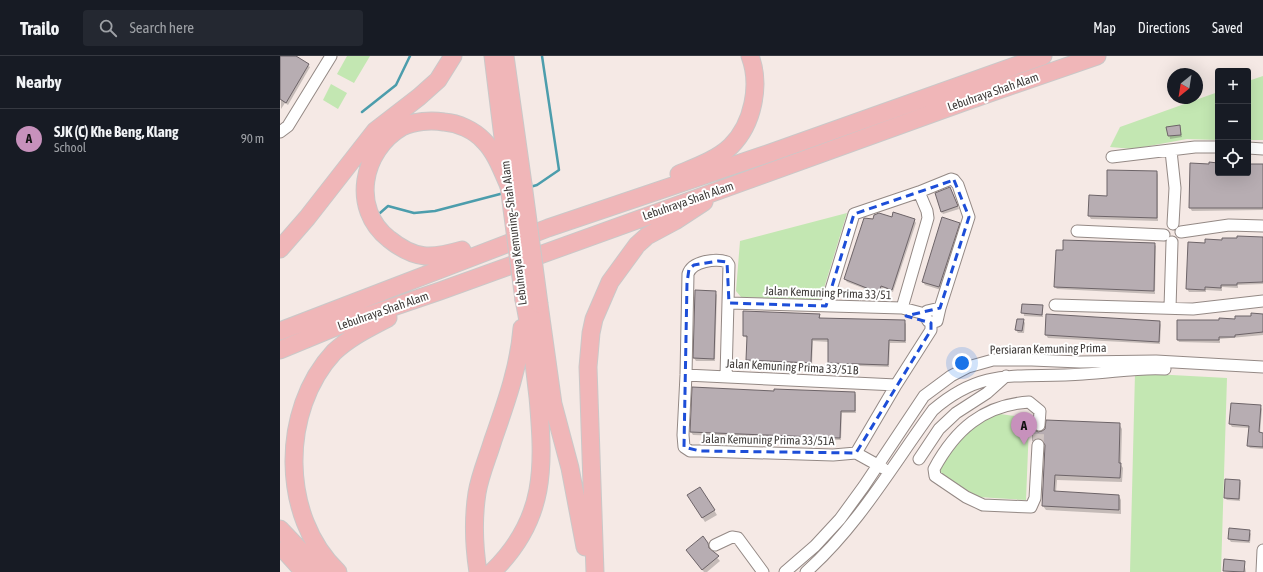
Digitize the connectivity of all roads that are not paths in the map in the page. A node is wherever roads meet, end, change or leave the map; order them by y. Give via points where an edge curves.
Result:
1 (454, 56) edge
2 (493, 56) edge
3 (505, 56) edge
4 (513, 56) edge
5 (750, 56) edge
6 (1043, 56) edge
7 (1097, 56) edge
8 (328, 57) edge
9 (511, 96) junction
10 (283, 127) edge
11 (1215, 147) edge
12 (1251, 148) edge
13 (1263, 149) edge
14 (1171, 151) junction
15 (1112, 157) dead end
16 (516, 185) junction
17 (725, 189) junction
18 (919, 192) junction
19 (623, 204) junction
20 (1173, 224) junction
21 (1263, 226) edge
22 (1077, 231) dead end
23 (1181, 232) junction
24 (1168, 238) junction
25 (280, 249) edge
26 (490, 250) junction
27 (440, 292) junction
28 (1263, 301) edge
29 (532, 302) junction
30 (729, 303) junction
31 (1055, 305) dead end
32 (826, 306) junction
33 (902, 308) junction
34 (1170, 308) junction
35 (928, 318) junction
36 (280, 331) edge
37 (280, 350) edge
38 (1094, 362) junction
39 (1263, 367) edge
40 (1094, 373) junction
41 (1263, 374) edge
42 (686, 375) junction
43 (726, 376) junction
44 (1006, 376) junction
45 (896, 384) junction
46 (553, 404) junction
47 (1039, 425) tunnel mouth
48 (1038, 445) tunnel mouth
49 (904, 451) junction
50 (856, 453) junction
51 (919, 459) junction
52 (877, 466) junction
53 (934, 468) junction
54 (890, 472) junction
55 (587, 516) junction
56 (280, 529) edge
57 (280, 544) edge
58 (715, 545) dead end
59 (1263, 550) edge
60 (761, 569) edge
61 (304, 572) edge
62 (321, 572) edge
63 (338, 572) edge
64 (478, 572) edge
65 (492, 572) edge
66 (508, 572) edge
67 (590, 572) edge
68 (596, 572) edge
69 (785, 572) edge
70 (806, 572) edge
71 (1262, 572) edge

1 - 25 highway via 438,80 375,131
2 - 16 highway, Lebuhraya Kemuning–Shah Alam
3 - 9 highway, Lebuhraya Kemuning–Shah Alam
4 - 9 highway
5 - 19 highway via 754,76 754,98 748,119 731,146 688,170 655,182
6 - 19 highway, Lebuhraya Shah Alam
7 - 17 highway, Lebuhraya Shah Alam
8 - 10 street
9 - 16 highway, Lebuhraya Kemuning–Shah Alam
11 - 14 street
12 - 13 street
14 - 15 street
14 - 20 street
16 - 26 highway via 485,141 477,134 450,122 433,120 403,127 392,134 381,144 366,172 364,190 372,219 384,236 398,247 417,256 426,257 464,250
16 - 29 highway, Lebuhraya Kemuning–Shah Alam, bridge
17 - 27 highway, Lebuhraya Shah Alam
17 - 55 highway via 647,236 623,262 599,305 591,333 588,367
18 - 32 street via 857,212 853,216
18 - 33 street via 928,218
18 - 35 street via 954,180 969,217 940,308 929,310
19 - 26 highway, Lebuhraya Shah Alam
20 - 23 street via 1178,226
20 - 24 street via 1166,227
21 - 23 street via 1229,225
22 - 24 street
23 - 24 street via 1179,239
24 - 34 street
26 - 36 highway, Lebuhraya Shah Alam
27 - 37 highway, Lebuhraya Shah Alam via 343,324
27 - 63 highway via 346,341 321,368 309,385 300,406 288,450 292,494 299,517 312,542 328,564
28 - 34 street via 1193,310
29 - 46 highway, Lebuhraya Kemuning–Shah Alam
29 - 64 highway, Lebuhraya Kemuning–Shah Alam via 520,354 478,492 475,546
29 - 65 highway via 529,324 540,422 541,477 536,502 525,528 508,555
30 - 32 street, Jalan Kemuning Prima 33/51
30 - 42 street via 727,262 699,264 689,270
30 - 43 street
31 - 34 street
32 - 33 street, Jalan Kemuning Prima 33/51
33 - 35 street, Jalan Kemuning Prima 33/51
35 - 45 street via 931,330
38 - 39 street, Persiaran Kemuning Prima via 1156,361
38 - 40 street
38 - 52 street, Persiaran Kemuning Prima via 993,360 968,367 924,396
40 - 41 street, Persiaran Kemuning Prima via 1156,368
40 - 44 street, Persiaran Kemuning Prima
42 - 43 street, Jalan Kemuning Prima 33/51B
42 - 50 street, Jalan Kemuning Prima 33/51A via 683,443 690,451 833,455
43 - 45 street, Jalan Kemuning Prima 33/51B
44 - 49 street, Persiaran Kemuning Prima via 990,378 950,396 934,410
44 - 51 street via 987,393 956,413 939,429
45 - 50 street
46 - 55 highway, Lebuhraya Kemuning–Shah Alam
46 - 66 highway via 553,464 548,501 533,538
47 - 53 street via 1040,411 1029,402 1013,403 984,415 957,434
48 - 53 street via 1035,498 1031,507 983,505 942,483 935,476
49 - 51 street
49 - 54 street, Persiaran Kemuning Prima
50 - 52 street
51 - 53 street
52 - 54 street
52 - 69 street, Persiaran Kemuning Prima via 840,519 815,546
54 - 70 street, Persiaran Kemuning Prima via 855,521
55 - 67 highway, Lebuhraya Kemuning–Shah Alam
55 - 68 highway
56 - 62 highway
57 - 61 highway
58 - 60 street via 735,536
59 - 71 street

